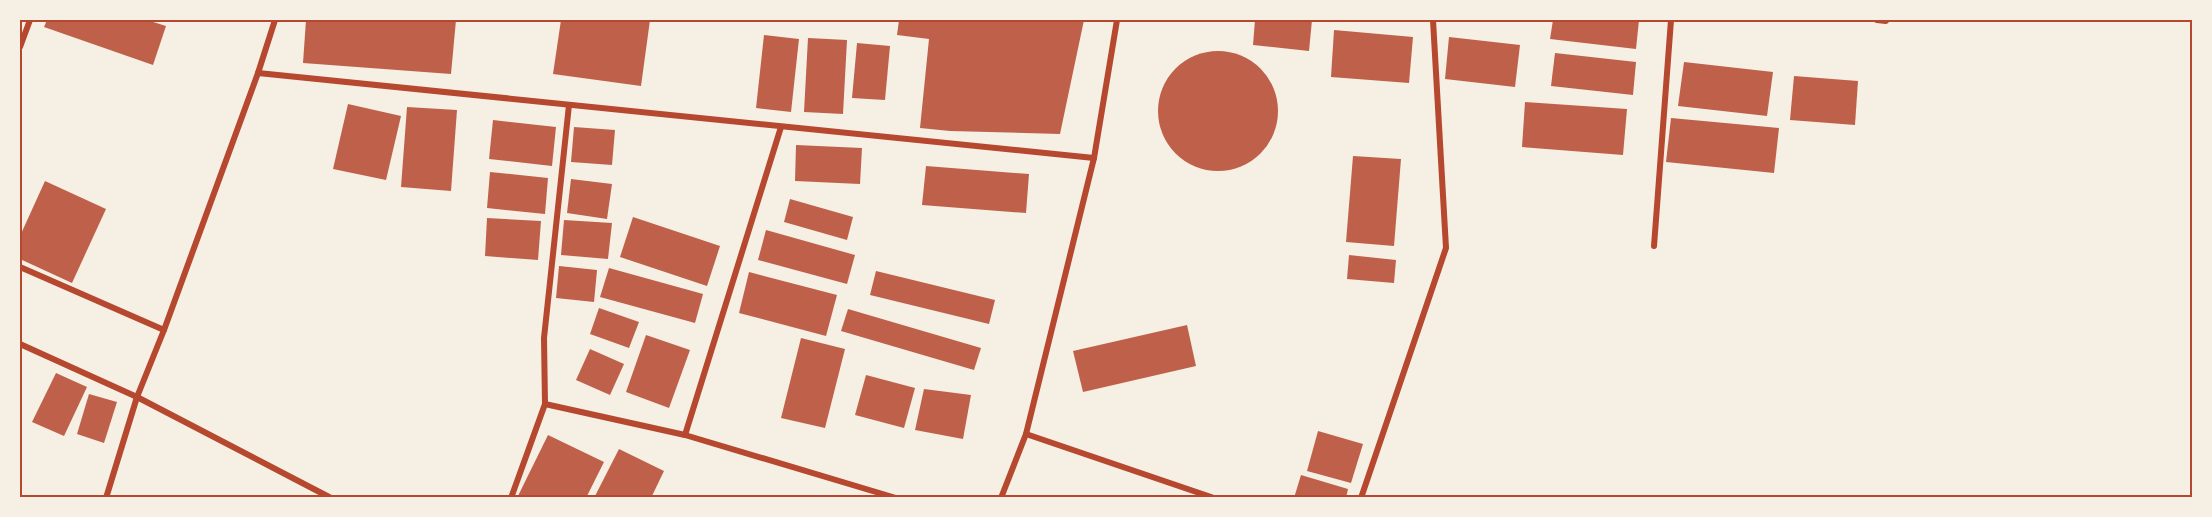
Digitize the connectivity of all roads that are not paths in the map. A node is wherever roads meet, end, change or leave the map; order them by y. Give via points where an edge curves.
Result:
1 (30, 20) edge
2 (275, 20) edge
3 (1117, 20) edge
4 (1433, 20) edge
5 (1671, 20) edge
6 (1877, 20) edge
7 (1886, 21) dead end
8 (23, 30) edge
9 (20, 47) edge
10 (258, 73) junction
11 (569, 105) junction
12 (782, 128) junction
13 (1095, 158) junction
14 (1654, 246) dead end
15 (20, 267) edge
16 (164, 330) junction
17 (20, 344) edge
18 (136, 397) junction
19 (545, 404) junction
20 (1026, 434) junction
21 (685, 435) junction
22 (106, 498) edge
23 (332, 498) edge
24 (511, 498) edge
25 (896, 498) edge
26 (1001, 498) edge
27 (1214, 498) edge
28 (1360, 498) edge

1 - 8 street
2 - 10 street
3 - 13 street
4 - 28 street via 1446,248
5 - 14 street
6 - 7 street
8 - 9 street
10 - 11 street
10 - 16 street
11 - 12 street
11 - 19 street via 544,338
12 - 13 street
12 - 21 street
13 - 20 street
15 - 16 street
16 - 18 street
17 - 18 street
18 - 22 street
18 - 23 street
19 - 21 street
19 - 24 street
20 - 26 street
20 - 27 street
21 - 25 street

